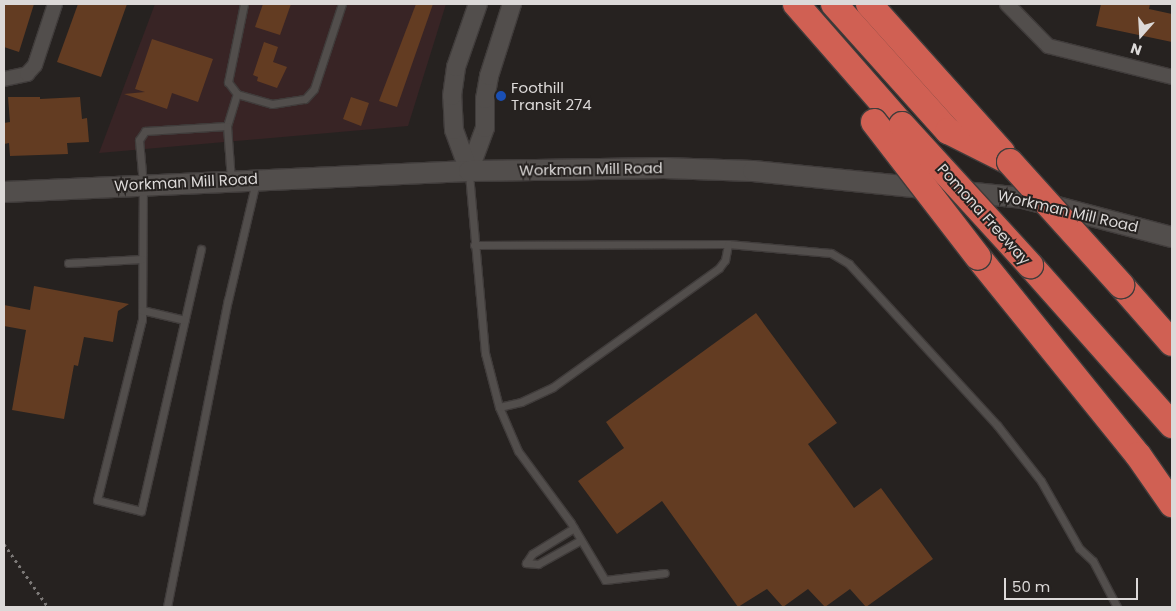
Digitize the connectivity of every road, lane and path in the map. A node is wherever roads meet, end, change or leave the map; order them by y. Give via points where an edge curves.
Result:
1 (55, 4) edge
2 (244, 4) edge
3 (342, 4) edge
4 (478, 4) edge
5 (512, 4) edge
6 (786, 4) edge
7 (796, 4) edge
8 (834, 4) edge
9 (869, 4) edge
10 (1007, 4) edge
11 (1172, 77) edge
12 (4, 79) edge
13 (237, 94) junction
14 (227, 126) junction
15 (1010, 162) junction
16 (469, 171) junction
17 (256, 179) junction
18 (231, 180) junction
19 (143, 184) junction
20 (4, 192) edge
21 (1172, 237) edge
22 (728, 244) junction
23 (474, 245) junction
24 (201, 249) dead end
25 (142, 259) junction
26 (68, 263) dead end
27 (1121, 285) junction
28 (142, 310) junction
29 (185, 320) junction
30 (1172, 324) edge
31 (1172, 343) edge
32 (499, 407) junction
33 (1172, 425) edge
34 (1172, 504) edge
35 (574, 528) junction
36 (581, 540) junction
37 (4, 544) edge
38 (665, 573) dead end
39 (48, 607) edge
40 (167, 607) edge
41 (1116, 607) edge

1 - 12 street via 35,65 28,74
2 - 13 lane via 228,82
3 - 13 lane via 314,89 305,99 272,104
4 - 16 street via 456,68 452,96 454,130
5 - 16 street via 489,76 485,128
6 - 34 highway, bridge via 978,257 1138,455
7 - 33 highway, Pomona Freeway, bridge
8 - 15 highway via 948,131
9 - 15 highway
10 - 11 street via 1048,46
13 - 14 lane
14 - 18 lane
14 - 19 lane via 144,131 139,140
15 - 27 highway, bridge
16 - 17 main road, Workman Mill Road
16 - 21 main road, Workman Mill Road via 664,168 851,179 1023,198
16 - 23 lane
17 - 18 main road, Workman Mill Road
17 - 40 lane via 228,300
18 - 19 main road, Workman Mill Road
19 - 20 main road, Workman Mill Road
19 - 25 lane
22 - 23 lane
22 - 32 lane via 725,260 719,268 553,387 521,402
22 - 41 lane via 817,250 831,253 849,264 997,425 1041,481 1079,548 1093,561
23 - 32 lane via 485,353
24 - 29 lane
25 - 26 lane
25 - 28 lane
27 - 30 highway
27 - 31 highway
28 - 29 lane
28 - 29 lane via 97,500 141,511
32 - 35 lane via 518,451
35 - 36 lane
35 - 36 lane via 532,554 526,564 538,564
36 - 38 lane via 605,580
37 - 39 path

